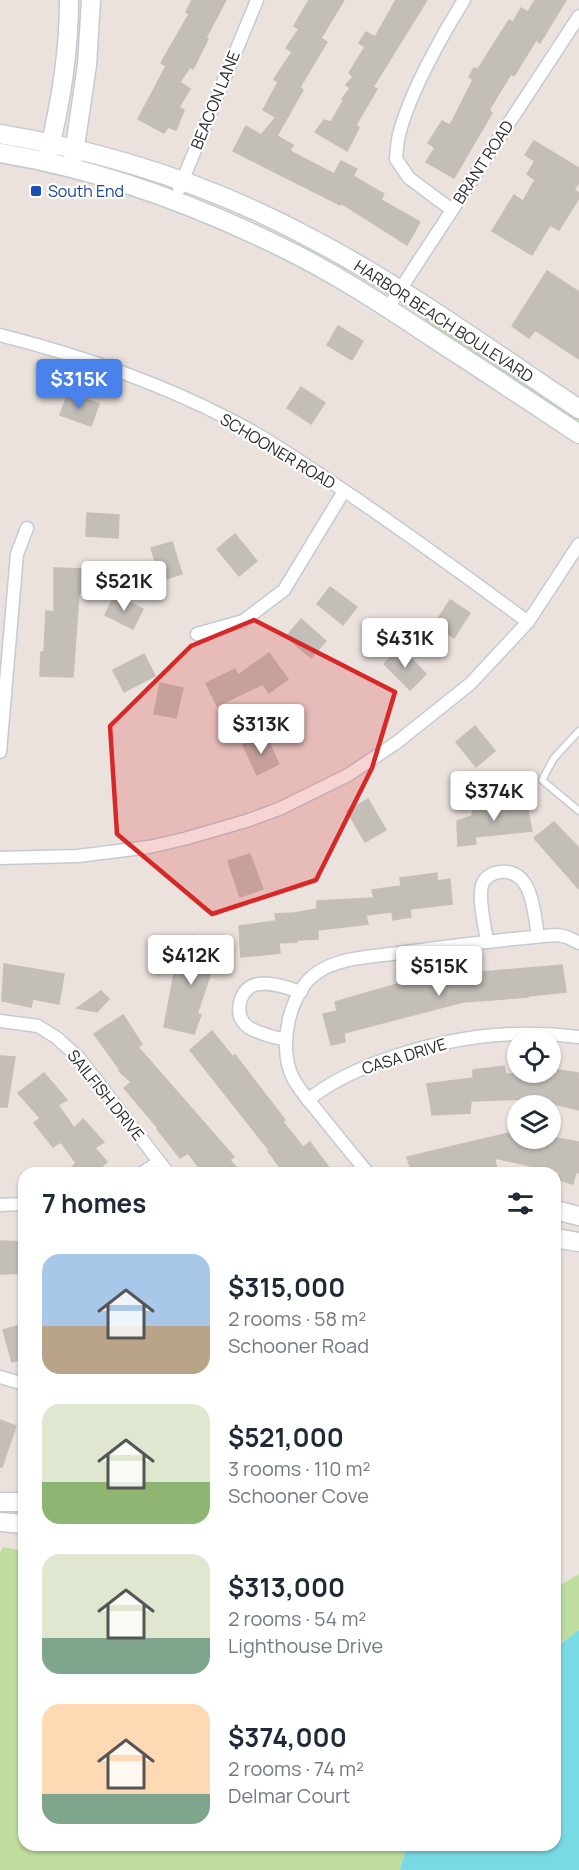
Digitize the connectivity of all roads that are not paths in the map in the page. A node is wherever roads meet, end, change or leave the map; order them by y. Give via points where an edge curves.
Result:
1 (69, 0) edge
2 (91, 0) edge
3 (257, 0) edge
4 (464, 0) edge
5 (579, 16) edge
6 (0, 134) edge
7 (50, 142) junction
8 (76, 149) junction
9 (0, 153) edge
10 (46, 161) junction
11 (72, 168) junction
12 (182, 181) junction
13 (175, 201) junction
14 (452, 210) junction
15 (400, 289) junction
16 (388, 308) junction
17 (0, 335) edge
18 (579, 409) edge
19 (579, 434) edge
20 (344, 491) junction
21 (27, 528) dead end
22 (579, 544) edge
23 (528, 622) junction
24 (197, 634) dead end
25 (579, 731) edge
26 (0, 752) edge
27 (579, 811) edge
28 (0, 858) edge
29 (538, 936) junction
30 (487, 941) junction
31 (579, 944) edge
32 (301, 992) junction
33 (0, 1021) edge
34 (579, 1037) edge
35 (286, 1040) junction
36 (308, 1100) junction
37 (159, 1162) junction
38 (151, 1167) edge
39 (163, 1167) edge
40 (363, 1167) edge
41 (18, 1204) edge
42 (0, 1205) edge
43 (561, 1212) edge
44 (579, 1216) edge
45 (561, 1239) edge
46 (579, 1242) edge
47 (0, 1377) edge
48 (18, 1382) edge
49 (0, 1502) edge
50 (18, 1502) edge
51 (0, 1522) edge
52 (18, 1524) edge

1 - 7 street via 64,79
2 - 8 street
3 - 12 street, BEACON LANE
4 - 14 street via 411,99 399,132 396,159 409,178
5 - 14 street, BRANT ROAD
6 - 7 street, HARBOR BEACH BOULEVARD
7 - 8 street, HARBOR BEACH BOULEVARD
7 - 10 street
8 - 11 street
8 - 12 street, HARBOR BEACH BOULEVARD
9 - 10 street
10 - 11 street, HARBOR BEACH BOULEVARD
11 - 13 street, HARBOR BEACH BOULEVARD
12 - 13 street, BEACON LANE
12 - 15 street, HARBOR BEACH BOULEVARD via 272,218
13 - 16 street, HARBOR BEACH BOULEVARD via 281,246
14 - 15 street, BRANT ROAD
15 - 16 street, BRANT ROAD
15 - 18 street, HARBOR BEACH BOULEVARD
16 - 19 street, HARBOR BEACH BOULEVARD
17 - 20 street, SCHOONER ROAD via 97,363 183,398 231,420
20 - 23 street, SCHOONER ROAD
20 - 24 street via 284,590 243,621
21 - 26 street via 17,554
22 - 23 street
23 - 28 street via 470,684 396,743 348,774 279,809 149,847 78,856
25 - 27 lane via 554,758 542,780
29 - 30 street
29 - 30 street via 525,882 504,872 488,876 482,887
29 - 31 street via 557,935
30 - 32 street via 338,963 317,973
32 - 35 street
32 - 35 street via 260,984 249,988 241,999 239,1015 243,1023
33 - 37 street, SAILFISH DRIVE via 38,1026 57,1038 79,1058
34 - 36 street, CASA DRIVE via 514,1034 430,1045 355,1071
35 - 36 street via 289,1069
36 - 40 street
37 - 38 street
37 - 39 street, SAILFISH DRIVE
41 - 42 street
43 - 44 street
45 - 46 street
47 - 48 street
49 - 50 street
51 - 52 street

